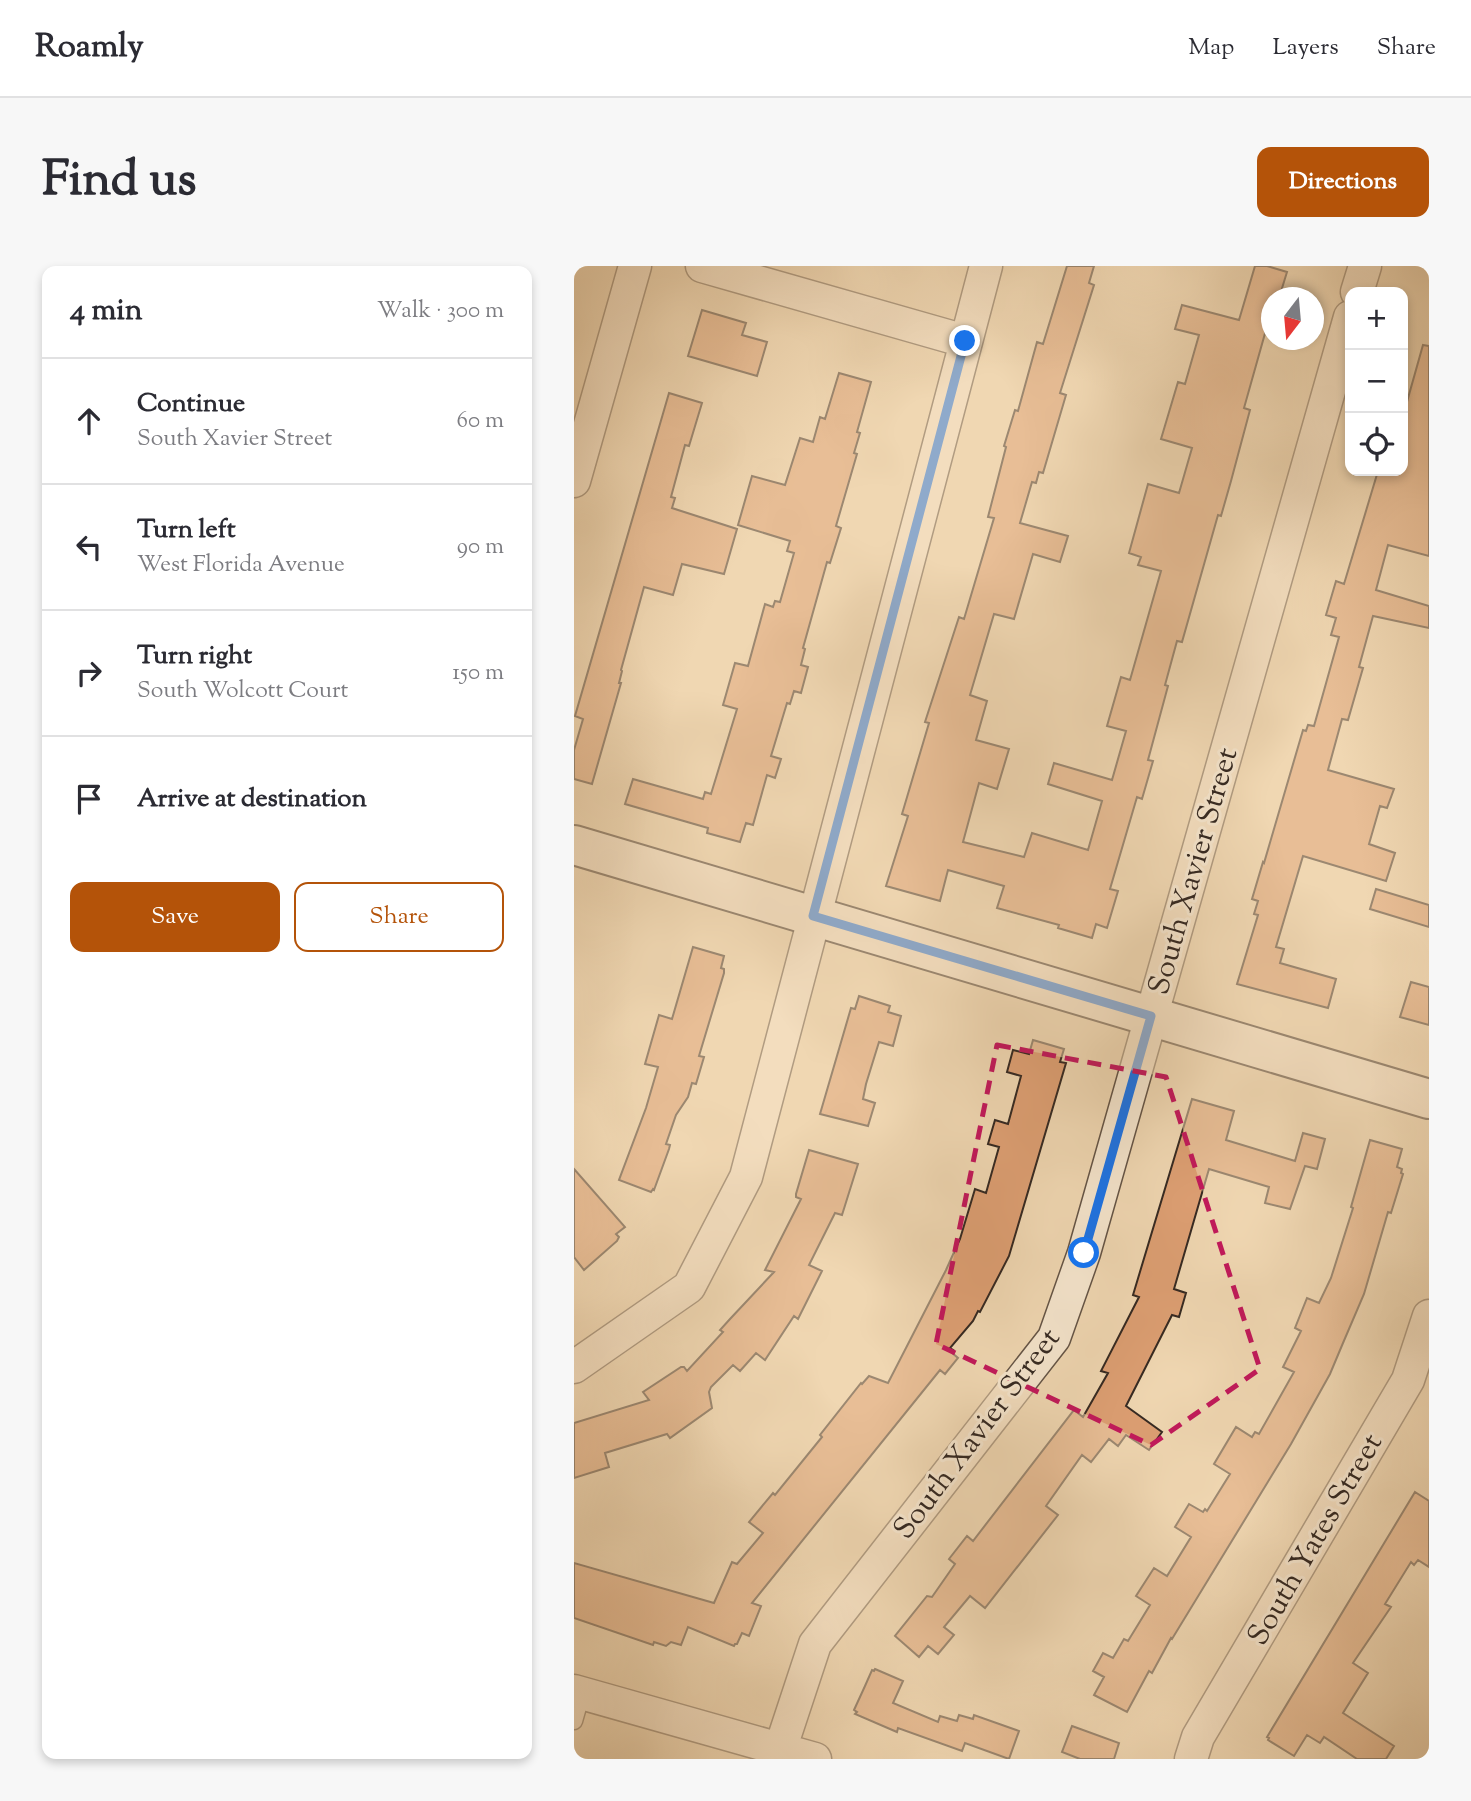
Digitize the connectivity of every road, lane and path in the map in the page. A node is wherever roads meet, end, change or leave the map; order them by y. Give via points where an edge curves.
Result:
1 (635, 266) edge
2 (702, 266) edge
3 (986, 266) edge
4 (1365, 266) edge
5 (1359, 287) edge
6 (1345, 335) edge
7 (965, 341) junction
8 (574, 481) edge
9 (574, 845) edge
10 (813, 916) junction
11 (1151, 1016) junction
12 (1429, 1099) edge
13 (1429, 1316) edge
14 (574, 1367) edge
15 (577, 1702) edge
16 (778, 1754) edge
17 (815, 1759) edge
18 (1191, 1759) edge

1 - 8 street
2 - 7 street
3 - 7 street
4 - 5 street
6 - 11 street, South Xavier Street
7 - 10 street
9 - 10 street
10 - 11 street
10 - 14 street via 746,1177 689,1287
11 - 12 street
11 - 16 street, South Xavier Street via 1084,1253 1054,1338 814,1644
13 - 18 street, South Yates Street via 1408,1380 1198,1737
15 - 16 street
16 - 17 street

